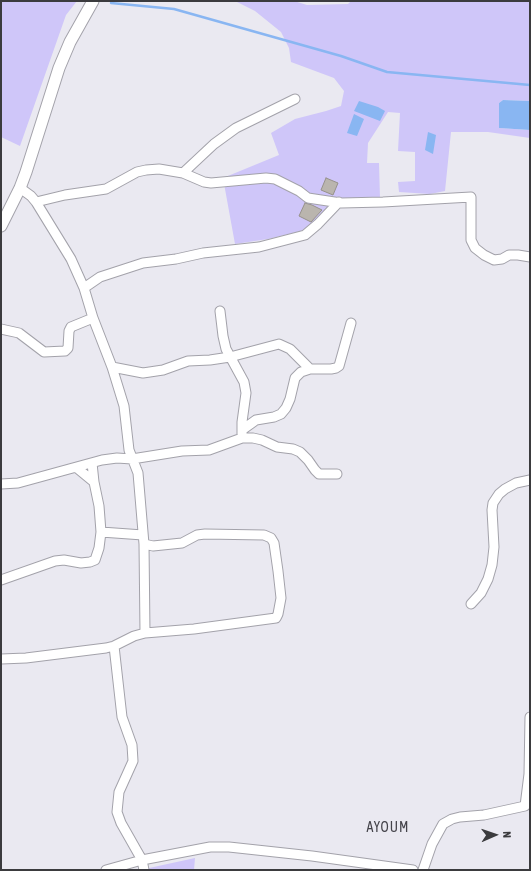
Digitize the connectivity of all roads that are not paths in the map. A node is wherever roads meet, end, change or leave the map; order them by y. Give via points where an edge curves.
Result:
1 (93, 1) edge
2 (295, 99) dead end
3 (183, 173) junction
4 (20, 188) junction
5 (36, 202) junction
6 (339, 202) junction
7 (1, 226) edge
8 (530, 257) edge
9 (84, 288) junction
10 (220, 311) dead end
11 (93, 318) junction
12 (351, 323) dead end
13 (1, 329) edge
14 (230, 356) junction
15 (112, 368) junction
16 (310, 369) junction
17 (242, 434) junction
18 (132, 459) junction
19 (92, 463) junction
20 (77, 468) junction
21 (337, 474) dead end
22 (530, 480) edge
23 (94, 482) junction
24 (1, 484) edge
25 (101, 532) junction
26 (143, 540) junction
27 (1, 580) edge
28 (471, 604) dead end
29 (145, 633) junction
30 (114, 646) junction
31 (1, 659) edge
32 (530, 717) edge
33 (527, 805) edge
34 (142, 860) junction
35 (106, 870) edge
36 (144, 870) edge
37 (413, 870) edge
38 (423, 870) edge

1 - 4 street via 70,42
2 - 3 street via 236,128 214,144
3 - 5 street via 159,169 146,170 137,172 106,189
3 - 6 street via 211,183 275,179 300,191 308,198
4 - 5 street
4 - 7 street
5 - 9 street via 71,259
6 - 8 street via 356,204 471,197 471,240 475,248 494,260 509,255
6 - 9 street via 305,235 259,247 143,263 100,277
9 - 11 street
10 - 14 street via 223,336
11 - 13 street via 71,327 68,348 65,351 44,352 19,333
11 - 15 street
12 - 16 street via 339,366 331,369
14 - 15 street via 188,361 163,370 143,373
14 - 16 street via 279,344 290,349
14 - 17 street via 244,382 246,393
15 - 18 street via 124,406
16 - 17 street via 301,372 295,378 288,404 281,414 256,420
17 - 18 street via 209,450 175,451
17 - 21 street via 277,447 300,452 319,474
18 - 19 street via 117,458
18 - 26 street via 138,473
19 - 20 street
19 - 23 street
20 - 23 street
20 - 24 street via 18,483
22 - 28 street via 505,489 493,503 492,565 481,593
23 - 25 street
25 - 26 street
25 - 27 street via 95,560 81,563 55,560
26 - 29 street
26 - 29 street via 158,546 182,543 205,534 264,535 271,538 274,543 281,598 276,618
29 - 30 street via 127,638
30 - 31 street
30 - 34 street via 122,717 133,753 133,761 119,792 117,812
32 - 33 street
33 - 38 street via 460,817 443,824 432,844
34 - 35 street
34 - 36 street
34 - 37 street via 210,847 229,847

